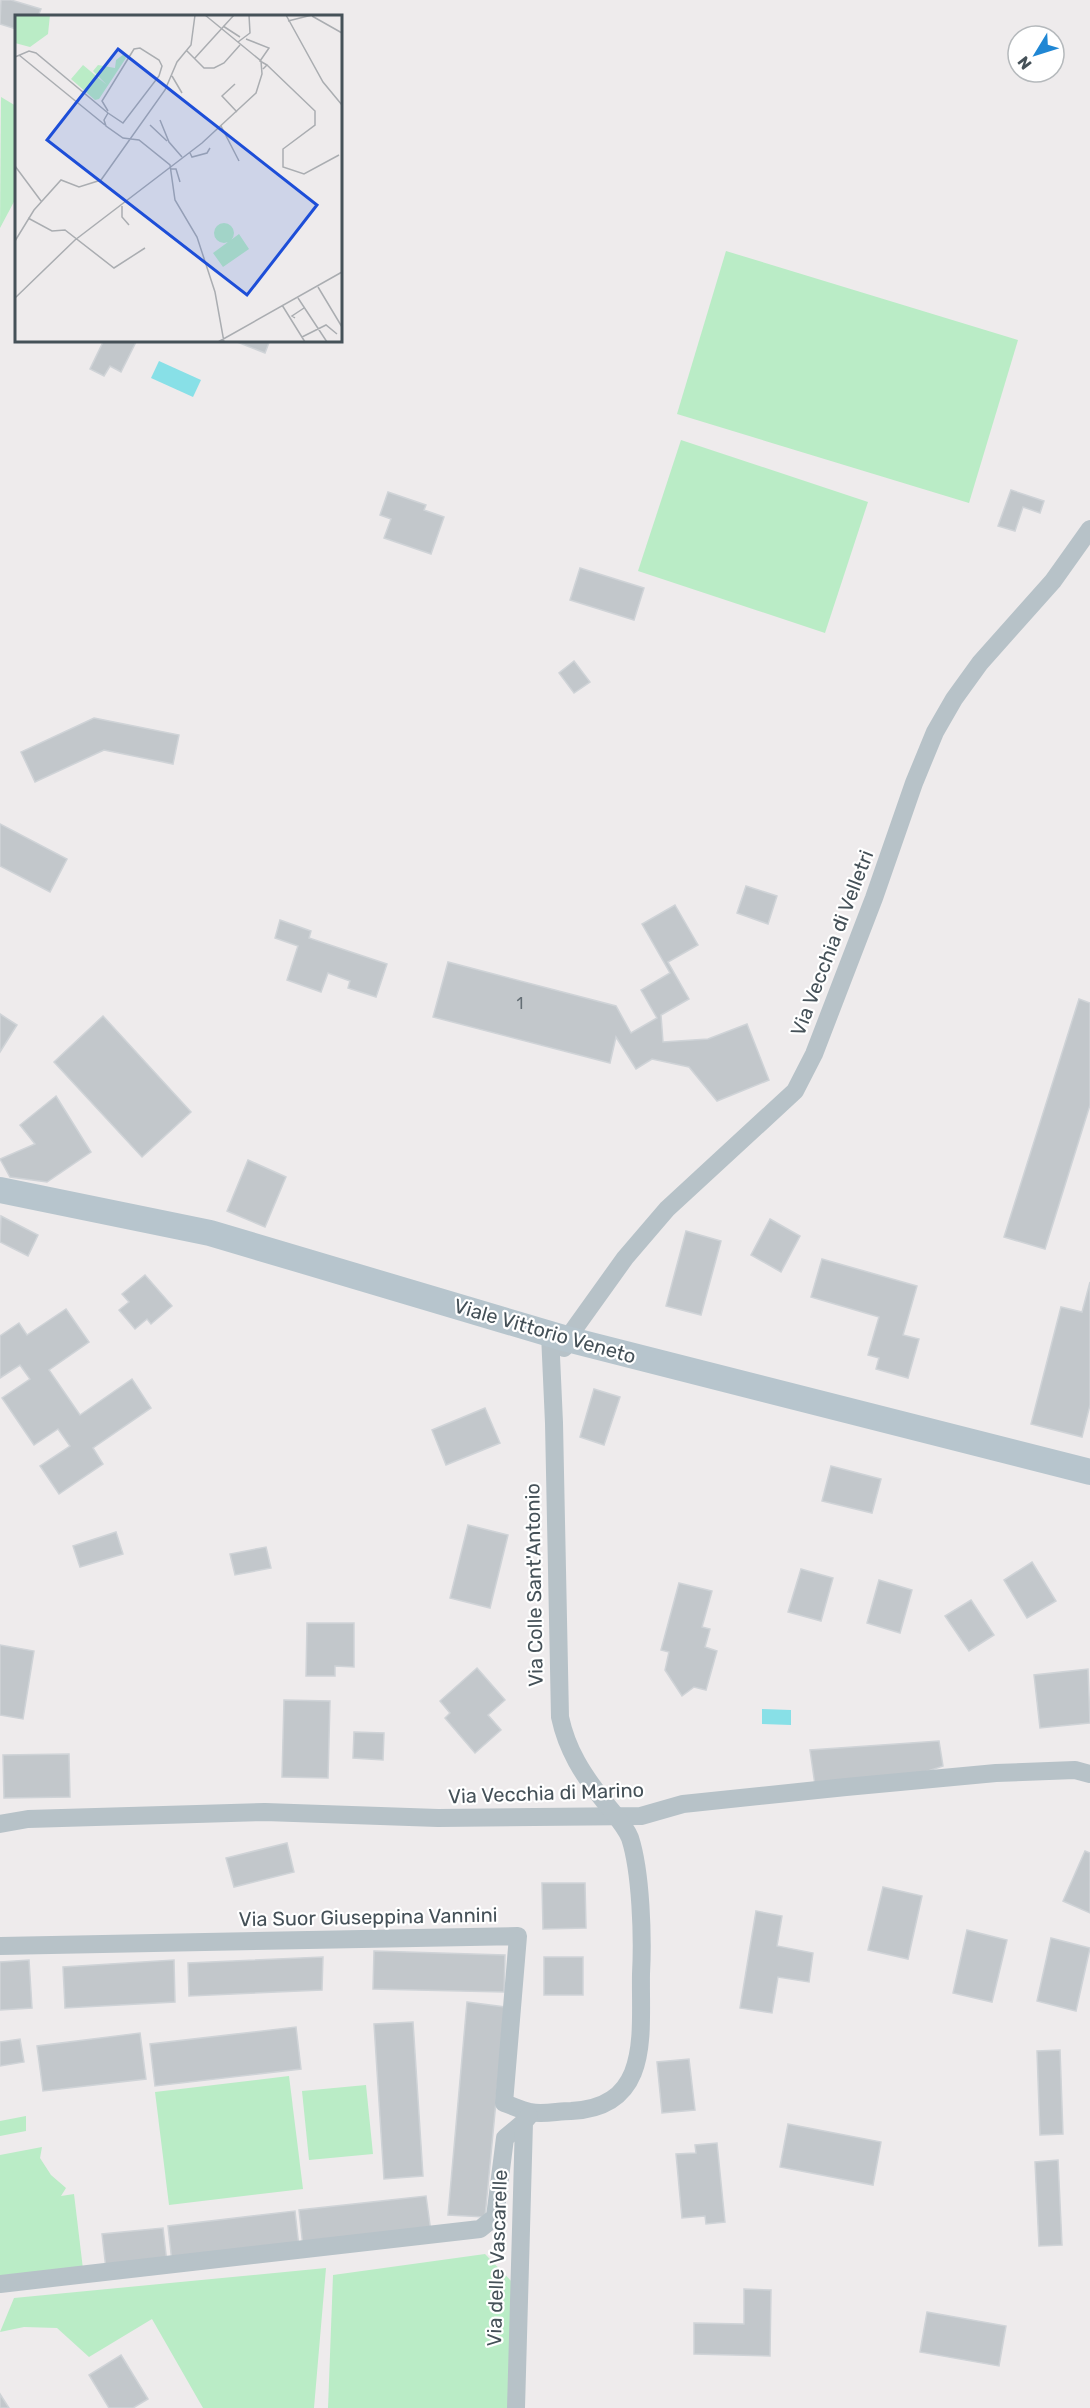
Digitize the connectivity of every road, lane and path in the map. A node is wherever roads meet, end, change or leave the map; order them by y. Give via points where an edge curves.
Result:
1 (1090, 529) edge
2 (0, 1190) edge
3 (558, 1337) junction
4 (1090, 1473) edge
5 (1090, 1774) edge
6 (615, 1816) junction
7 (0, 1824) edge
8 (0, 1946) edge
9 (528, 2117) junction
10 (0, 2284) edge
11 (516, 2408) edge

1 - 3 street, Via Vecchia di Velletri via 1053,581 980,663 935,732 818,1043 795,1091 667,1209
2 - 3 main road, Viale Vittorio Veneto via 210,1233
3 - 4 main road, Viale Vittorio Veneto
3 - 6 street, Via Colle Sant'Antonio via 552,1384 560,1717 567,1743 582,1772
5 - 6 street, Via Vecchia di Marino via 1075,1770 985,1774 683,1804 641,1816
6 - 7 street, Via Vecchia di Marino via 438,1818 265,1812 28,1819
6 - 9 street, Via Suor Giuseppina Vannini via 635,1855 640,1916 639,2048 634,2071 624,2088 601,2107
8 - 9 street, Via Suor Giuseppina Vannini via 518,1936 504,2103
9 - 10 street via 505,2138 495,2217 480,2229
9 - 11 street, Via delle Vascarelle

